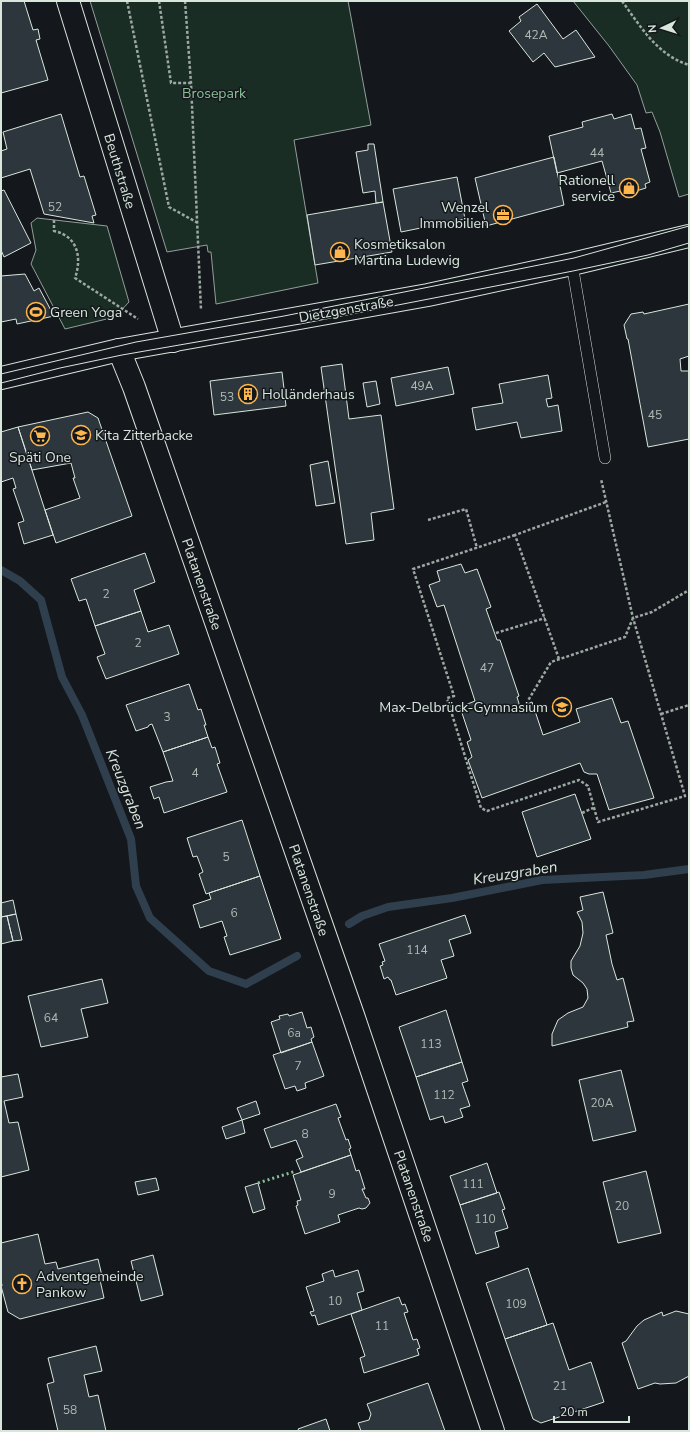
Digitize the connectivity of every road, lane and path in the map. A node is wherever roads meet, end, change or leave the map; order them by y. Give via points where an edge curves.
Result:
1 (68, 1) edge
2 (127, 1) edge
3 (159, 1) edge
4 (185, 1) edge
5 (622, 1) edge
6 (689, 65) edge
7 (191, 83) junction
8 (54, 220) dead end
9 (198, 223) junction
10 (689, 236) edge
11 (572, 264) junction
12 (201, 310) dead end
13 (138, 319) dead end
14 (173, 341) junction
15 (120, 350) junction
16 (1, 378) edge
17 (605, 458) dead end
18 (601, 479) dead end
19 (606, 502) junction
20 (428, 520) dead end
21 (515, 535) junction
22 (477, 548) junction
23 (689, 590) edge
24 (545, 618) junction
25 (633, 618) junction
26 (496, 633) dead end
27 (559, 659) junction
28 (526, 704) dead end
29 (689, 705) edge
30 (661, 714) junction
31 (593, 808) junction
32 (582, 813) dead end
33 (493, 1431) edge

1 - 14 street, Beuthstraße
2 - 9 path via 169,207
3 - 7 path via 171,83
4 - 7 path
5 - 6 path via 651,41 678,62
7 - 9 path
8 - 13 path via 54,231 62,233 79,253 79,267 75,278
9 - 12 path
10 - 11 street, Dietzgenstraße
11 - 14 street, Dietzgenstraße via 428,294
11 - 17 lane
14 - 15 street, Dietzgenstraße
15 - 16 street, Dietzgenstraße
15 - 33 street, Platanenstraße via 353,1015
18 - 19 path
19 - 21 path
19 - 25 path
20 - 22 path via 466,509
21 - 22 path
21 - 24 path
22 - 31 path via 413,569 454,696 447,698 481,808 488,811 579,780 588,786
23 - 25 path via 652,612
24 - 26 path
24 - 27 path
25 - 27 path via 626,637
25 - 30 path
27 - 28 path via 552,662
29 - 30 path
30 - 31 path via 685,796 598,822
31 - 32 path

